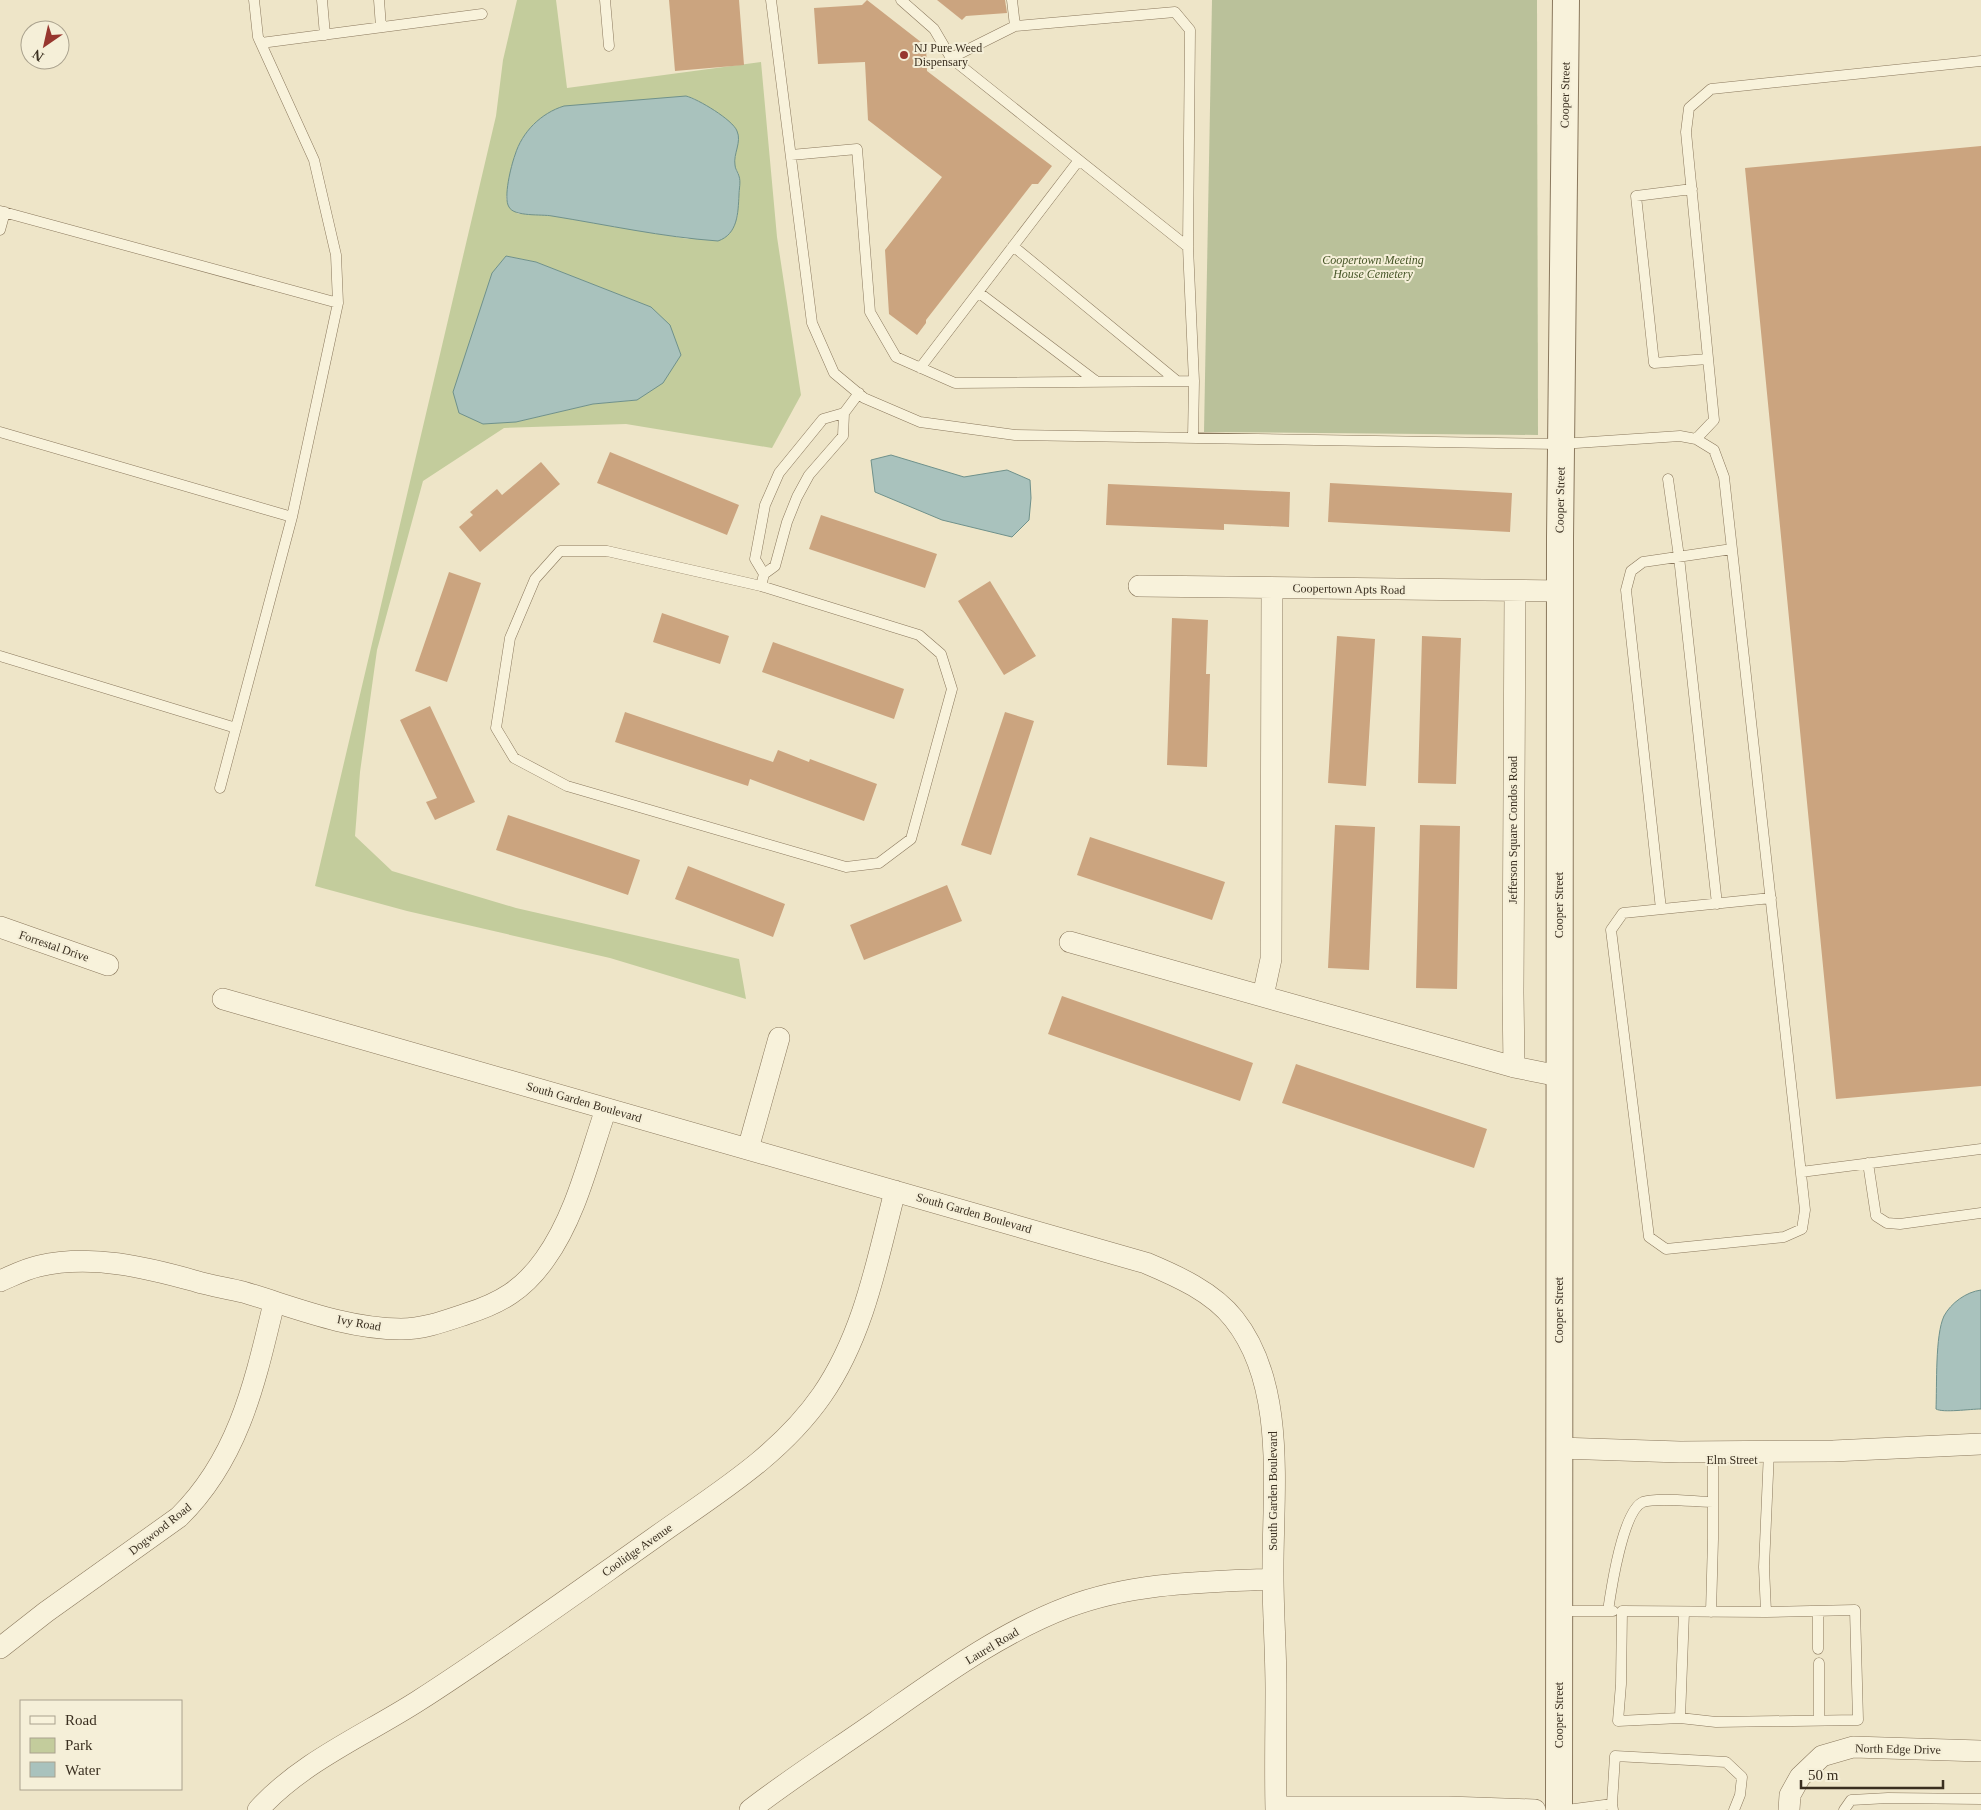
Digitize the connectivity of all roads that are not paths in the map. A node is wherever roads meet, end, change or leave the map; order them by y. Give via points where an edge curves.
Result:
1 (254, 0) edge
2 (322, 0) edge
3 (378, 0) edge
4 (605, 0) edge
5 (771, 0) edge
6 (902, 0) edge
7 (1012, 0) edge
8 (1566, 0) edge
9 (482, 14) dead end
10 (1016, 26) junction
11 (381, 27) junction
12 (325, 35) junction
13 (261, 43) junction
14 (609, 46) dead end
15 (951, 58) junction
16 (1981, 61) edge
17 (791, 155) junction
18 (1079, 160) junction
19 (1692, 189) junction
20 (2, 211) edge
21 (0, 230) edge
22 (1014, 246) junction
23 (1188, 247) junction
24 (978, 292) junction
25 (338, 303) junction
26 (1708, 360) junction
27 (920, 368) junction
28 (1177, 381) junction
29 (1194, 381) junction
30 (1097, 382) junction
31 (859, 393) junction
32 (844, 413) junction
33 (0, 432) edge
34 (1193, 438) junction
35 (1696, 439) junction
36 (1561, 444) junction
37 (1668, 479) dead end
38 (292, 517) junction
39 (1732, 549) junction
40 (1679, 557) junction
41 (764, 574) junction
42 (761, 586) junction
43 (1138, 586) dead end
44 (1272, 588) junction
45 (1560, 591) junction
46 (1514, 592) junction
47 (0, 656) edge
48 (236, 728) junction
49 (220, 788) dead end
50 (1771, 898) junction
51 (1717, 904) junction
52 (1661, 910) junction
53 (0, 928) edge
54 (1070, 942) dead end
55 (108, 965) dead end
56 (1263, 996) junction
57 (223, 999) dead end
58 (779, 1038) dead end
59 (1514, 1067) junction
60 (1559, 1076) junction
61 (606, 1109) junction
62 (748, 1149) junction
63 (1981, 1150) edge
64 (1868, 1163) junction
65 (1801, 1172) junction
66 (894, 1191) junction
67 (1981, 1212) edge
68 (0, 1281) edge
69 (274, 1303) junction
70 (1981, 1444) edge
71 (1560, 1452) junction
72 (1769, 1455) junction
73 (1713, 1460) junction
74 (1713, 1502) junction
75 (1273, 1579) junction
76 (1560, 1611) junction
77 (1608, 1611) junction
78 (1622, 1611) junction
79 (1818, 1611) junction
80 (1684, 1612) junction
81 (1711, 1612) junction
82 (1766, 1612) junction
83 (0, 1648) edge
84 (1818, 1649) dead end
85 (1819, 1663) dead end
86 (1680, 1718) junction
87 (1819, 1720) junction
88 (1981, 1751) edge
89 (1981, 1799) edge
90 (1612, 1807) edge
91 (1276, 1808) edge
92 (258, 1810) edge
93 (750, 1810) edge
94 (1535, 1810) edge
95 (1559, 1810) edge
96 (1567, 1810) edge
97 (1734, 1810) edge
98 (1789, 1810) edge
99 (1844, 1810) edge

1 - 13 lane
2 - 12 lane
3 - 11 lane
4 - 14 lane
5 - 17 lane
6 - 15 lane via 934,28
7 - 10 lane
8 - 36 street, Cooper Street
9 - 11 lane
10 - 15 lane
10 - 23 lane via 1175,12 1190,30
11 - 12 lane
12 - 13 lane
13 - 25 lane via 314,160 336,256
15 - 18 lane
16 - 19 lane via 1711,89 1689,108 1686,132
17 - 27 lane via 857,149 870,312 896,357
17 - 31 lane via 812,323 834,373
18 - 22 lane
18 - 23 lane
19 - 26 lane
19 - 26 lane via 1636,196 1654,363
20 - 21 lane
20 - 25 lane
22 - 24 lane
22 - 28 lane
23 - 29 lane
24 - 27 lane
24 - 30 lane
25 - 38 lane
26 - 35 lane via 1714,420
27 - 30 lane via 954,383
28 - 29 lane
28 - 30 lane
29 - 34 lane
31 - 32 lane
31 - 34 lane via 920,422 1015,435
32 - 41 lane via 843,436 809,475 787,522 776,566
32 - 41 lane via 823,419 779,473 765,505 755,559
33 - 38 lane
34 - 36 lane
35 - 36 lane via 1680,436
35 - 39 lane via 1714,450 1724,477
36 - 45 street, Cooper Street
37 - 40 lane
38 - 48 lane
39 - 40 lane
39 - 50 lane
40 - 51 lane
40 - 52 lane via 1643,562 1631,571 1626,590
41 - 42 lane
42 - 42 lane via 607,551 560,551 535,579 510,638 496,728 514,758 567,786 846,867 879,863 911,839 952,689 941,654 920,635
43 - 44 street, Coopertown Apts Road
44 - 46 street, Coopertown Apts Road
44 - 56 street via 1271,959
45 - 46 street, Coopertown Apts Road
45 - 60 street, Cooper Street
46 - 59 street, Jefferson Square Condos Road
47 - 48 lane
48 - 49 lane
50 - 51 lane
50 - 65 lane
51 - 52 lane
52 - 65 lane via 1622,914 1611,930 1649,1237 1666,1249 1677,1249 1784,1237 1802,1229 1805,1210
53 - 55 street, Forrestal Drive
54 - 56 street
56 - 59 street
57 - 61 street, South Garden Boulevard
58 - 62 street
59 - 60 street
60 - 71 street, Cooper Street
61 - 62 street, South Garden Boulevard
61 - 69 street, Ivy Road via 575,1201 557,1240 529,1278 512,1294 494,1304 426,1327 402,1329 356,1324
62 - 66 street, South Garden Boulevard
63 - 64 lane
64 - 65 lane
64 - 67 lane via 1876,1216 1887,1223 1900,1224
66 - 75 street, South Garden Boulevard via 1146,1262 1186,1281 1235,1319 1262,1373 1274,1433
66 - 92 street, Coolidge Avenue via 876,1270 850,1343 823,1393 784,1441 736,1480 579,1592 418,1700 311,1766
68 - 69 street, Ivy Road via 39,1266 83,1261 152,1268
69 - 83 street, Dogwood Road via 240,1422 222,1463 196,1500 179,1516
70 - 72 street, Elm Street via 1902,1448 1844,1460
71 - 72 street, Elm Street
71 - 73 street, Elm Street
71 - 76 street, Cooper Street
72 - 73 street, Elm Street
72 - 82 lane via 1764,1567
73 - 74 lane
74 - 77 lane via 1657,1501 1643,1502 1637,1507 1625,1532 1614,1571
74 - 81 lane
75 - 91 street, South Garden Boulevard
75 - 93 street, Laurel Road via 1207,1580 1143,1588 1085,1602 1044,1617 947,1672
76 - 77 lane
76 - 95 street, Cooper Street
77 - 78 lane
78 - 80 lane
78 - 86 lane via 1618,1721
79 - 82 lane
79 - 84 lane
79 - 87 lane via 1855,1610 1858,1720
80 - 81 lane
80 - 86 lane
81 - 82 lane
85 - 87 lane
86 - 87 lane via 1716,1722
88 - 98 street, North Edge Drive via 1853,1747 1822,1756 1800,1777 1790,1795
89 - 99 lane via 1851,1800
90 - 96 lane
90 - 97 lane via 1615,1756 1726,1762 1742,1777
91 - 94 street

